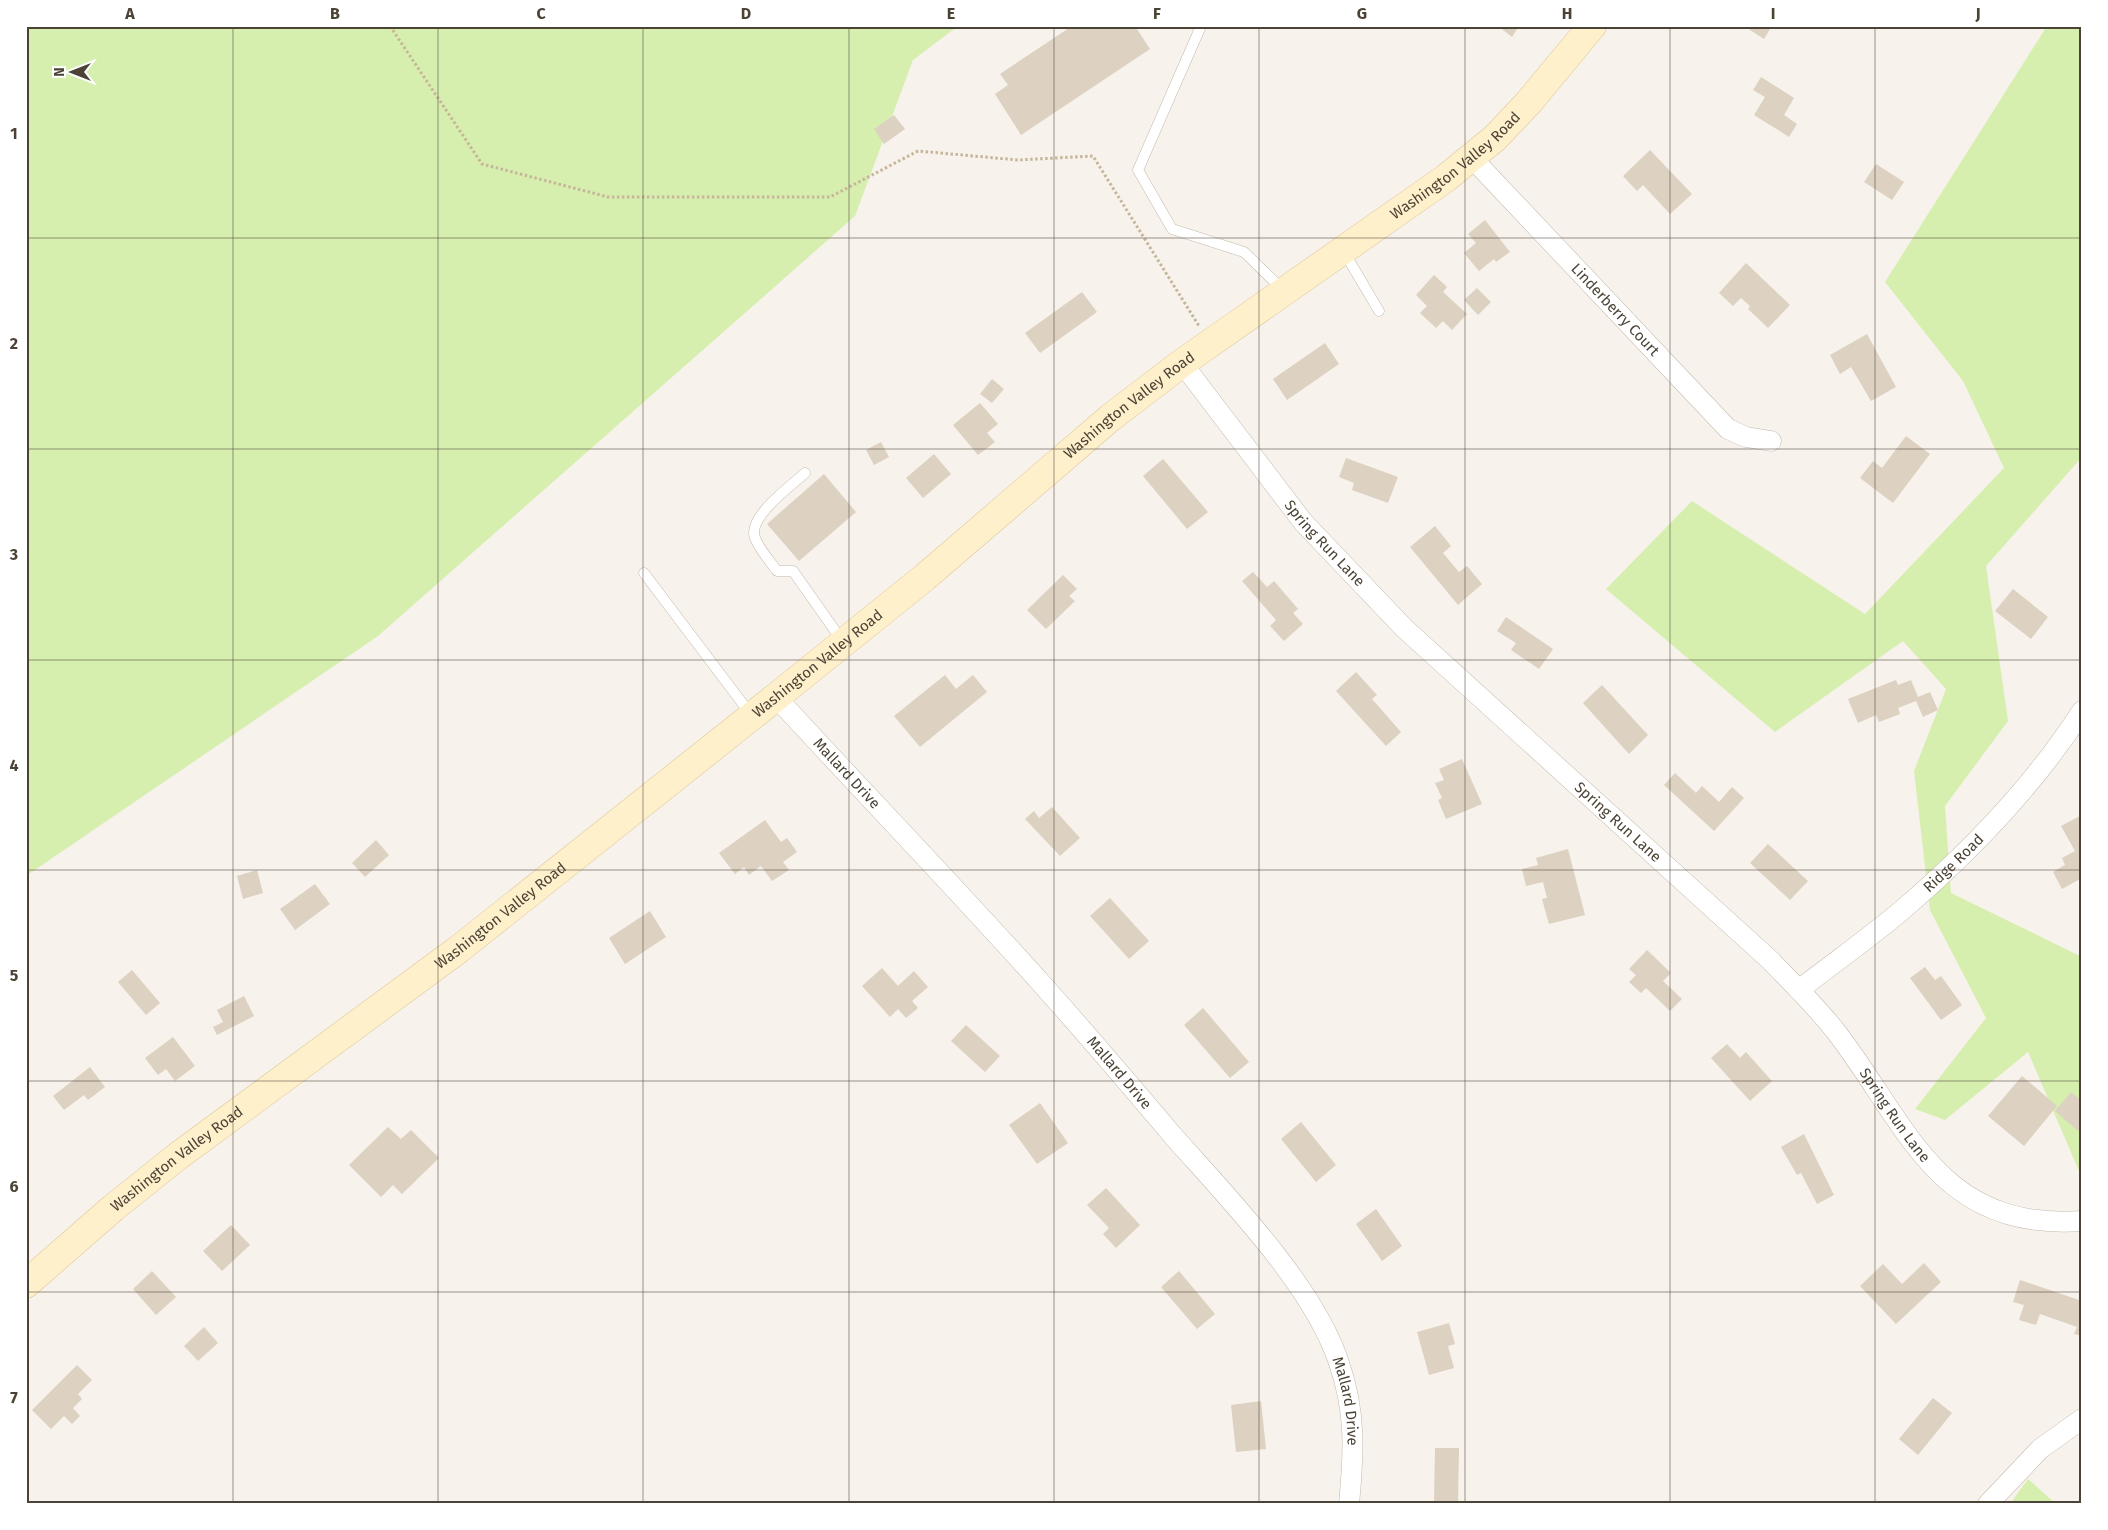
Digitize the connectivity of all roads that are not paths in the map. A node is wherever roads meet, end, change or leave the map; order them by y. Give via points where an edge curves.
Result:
1 (1201, 26) edge
2 (1592, 26) edge
3 (1471, 157) junction
4 (1344, 251) junction
5 (1285, 291) junction
6 (1380, 311) dead end
7 (1182, 363) junction
8 (1771, 441) dead end
9 (805, 473) dead end
10 (644, 573) dead end
11 (844, 642) junction
12 (776, 697) junction
13 (2082, 711) edge
14 (752, 716) junction
15 (1798, 990) junction
16 (2082, 1220) edge
17 (26, 1284) edge
18 (2082, 1419) edge
19 (1349, 1504) edge
20 (1988, 1504) edge

1 - 5 lane via 1138,170 1172,229 1244,252
2 - 3 street, Washington Valley Road via 1496,138
3 - 4 street, Washington Valley Road
3 - 8 street, Linderberry Court via 1728,429 1746,437
4 - 5 street, Washington Valley Road
4 - 6 lane
5 - 7 street, Washington Valley Road
7 - 11 street, Washington Valley Road via 1110,418
7 - 15 street, Spring Run Lane via 1303,522 1404,628 1770,960
9 - 11 lane via 758,516 755,539 777,571 793,570
10 - 14 lane
11 - 12 street, Washington Valley Road
12 - 14 street, Washington Valley Road
12 - 19 street, Mallard Drive via 1041,983 1239,1212 1294,1281 1319,1319 1339,1361 1351,1409 1354,1452
13 - 15 street, Ridge Road via 2056,751 1963,855 1901,911
14 - 17 street, Washington Valley Road via 460,949 178,1156
15 - 16 street, Spring Run Lane via 1836,1032 1910,1142 1930,1165 1966,1196 1990,1209 2011,1215 2037,1220
18 - 20 street via 2040,1449

